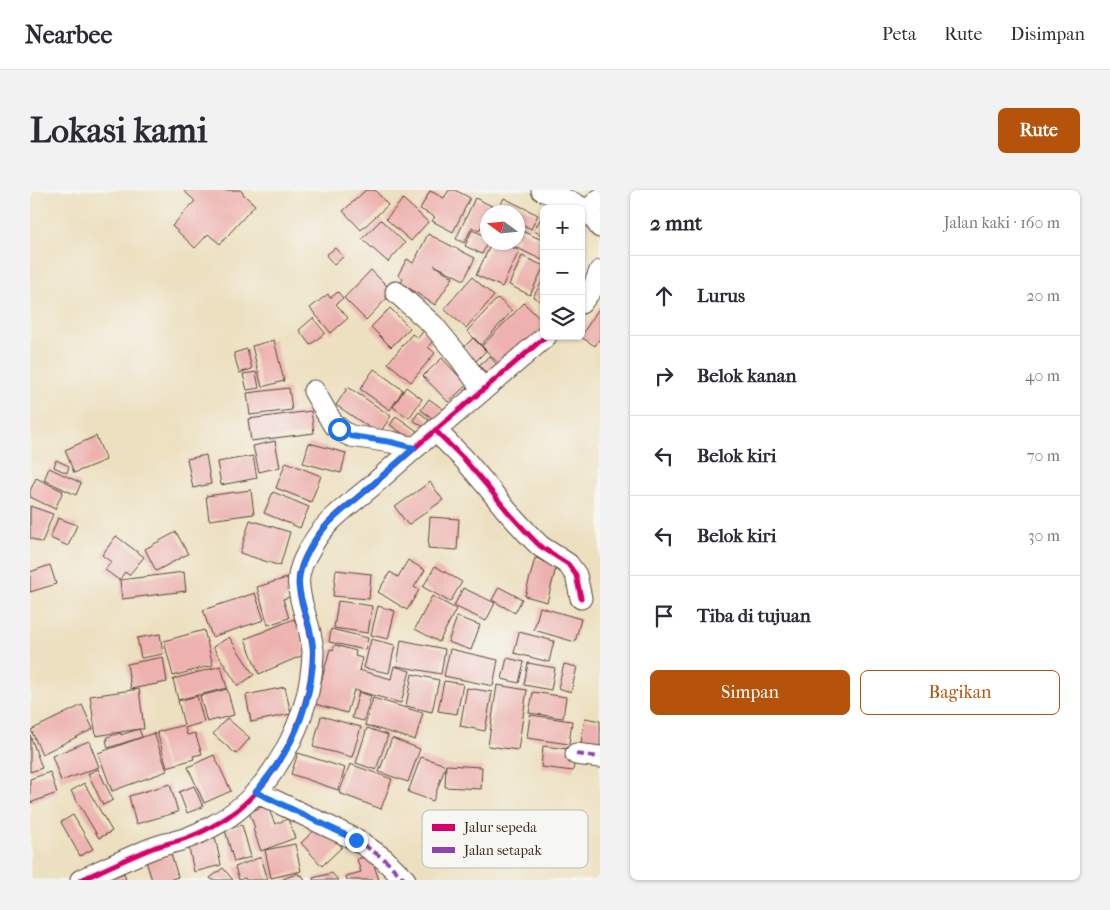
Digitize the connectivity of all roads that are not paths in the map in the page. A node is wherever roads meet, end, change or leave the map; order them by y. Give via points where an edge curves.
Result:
1 (542, 190) edge
2 (596, 212) edge
3 (600, 271) edge
4 (396, 292) dead end
5 (585, 298) edge
6 (541, 340) edge
7 (314, 390) dead end
8 (483, 390) junction
9 (435, 430) junction
10 (414, 448) junction
11 (581, 598) dead end
12 (576, 754) dead end
13 (600, 757) edge
14 (256, 792) junction
15 (81, 880) edge
16 (405, 880) edge

1 - 2 street
3 - 5 street
4 - 8 street via 433,325
6 - 8 street
7 - 10 street via 333,424 345,433
8 - 9 street
9 - 10 street
9 - 11 street via 530,536 568,564 576,575
10 - 14 street via 334,516 319,533 306,556 299,587 314,649 312,675 295,734
12 - 13 street
14 - 15 street via 212,827 126,859
14 - 16 street via 356,840

